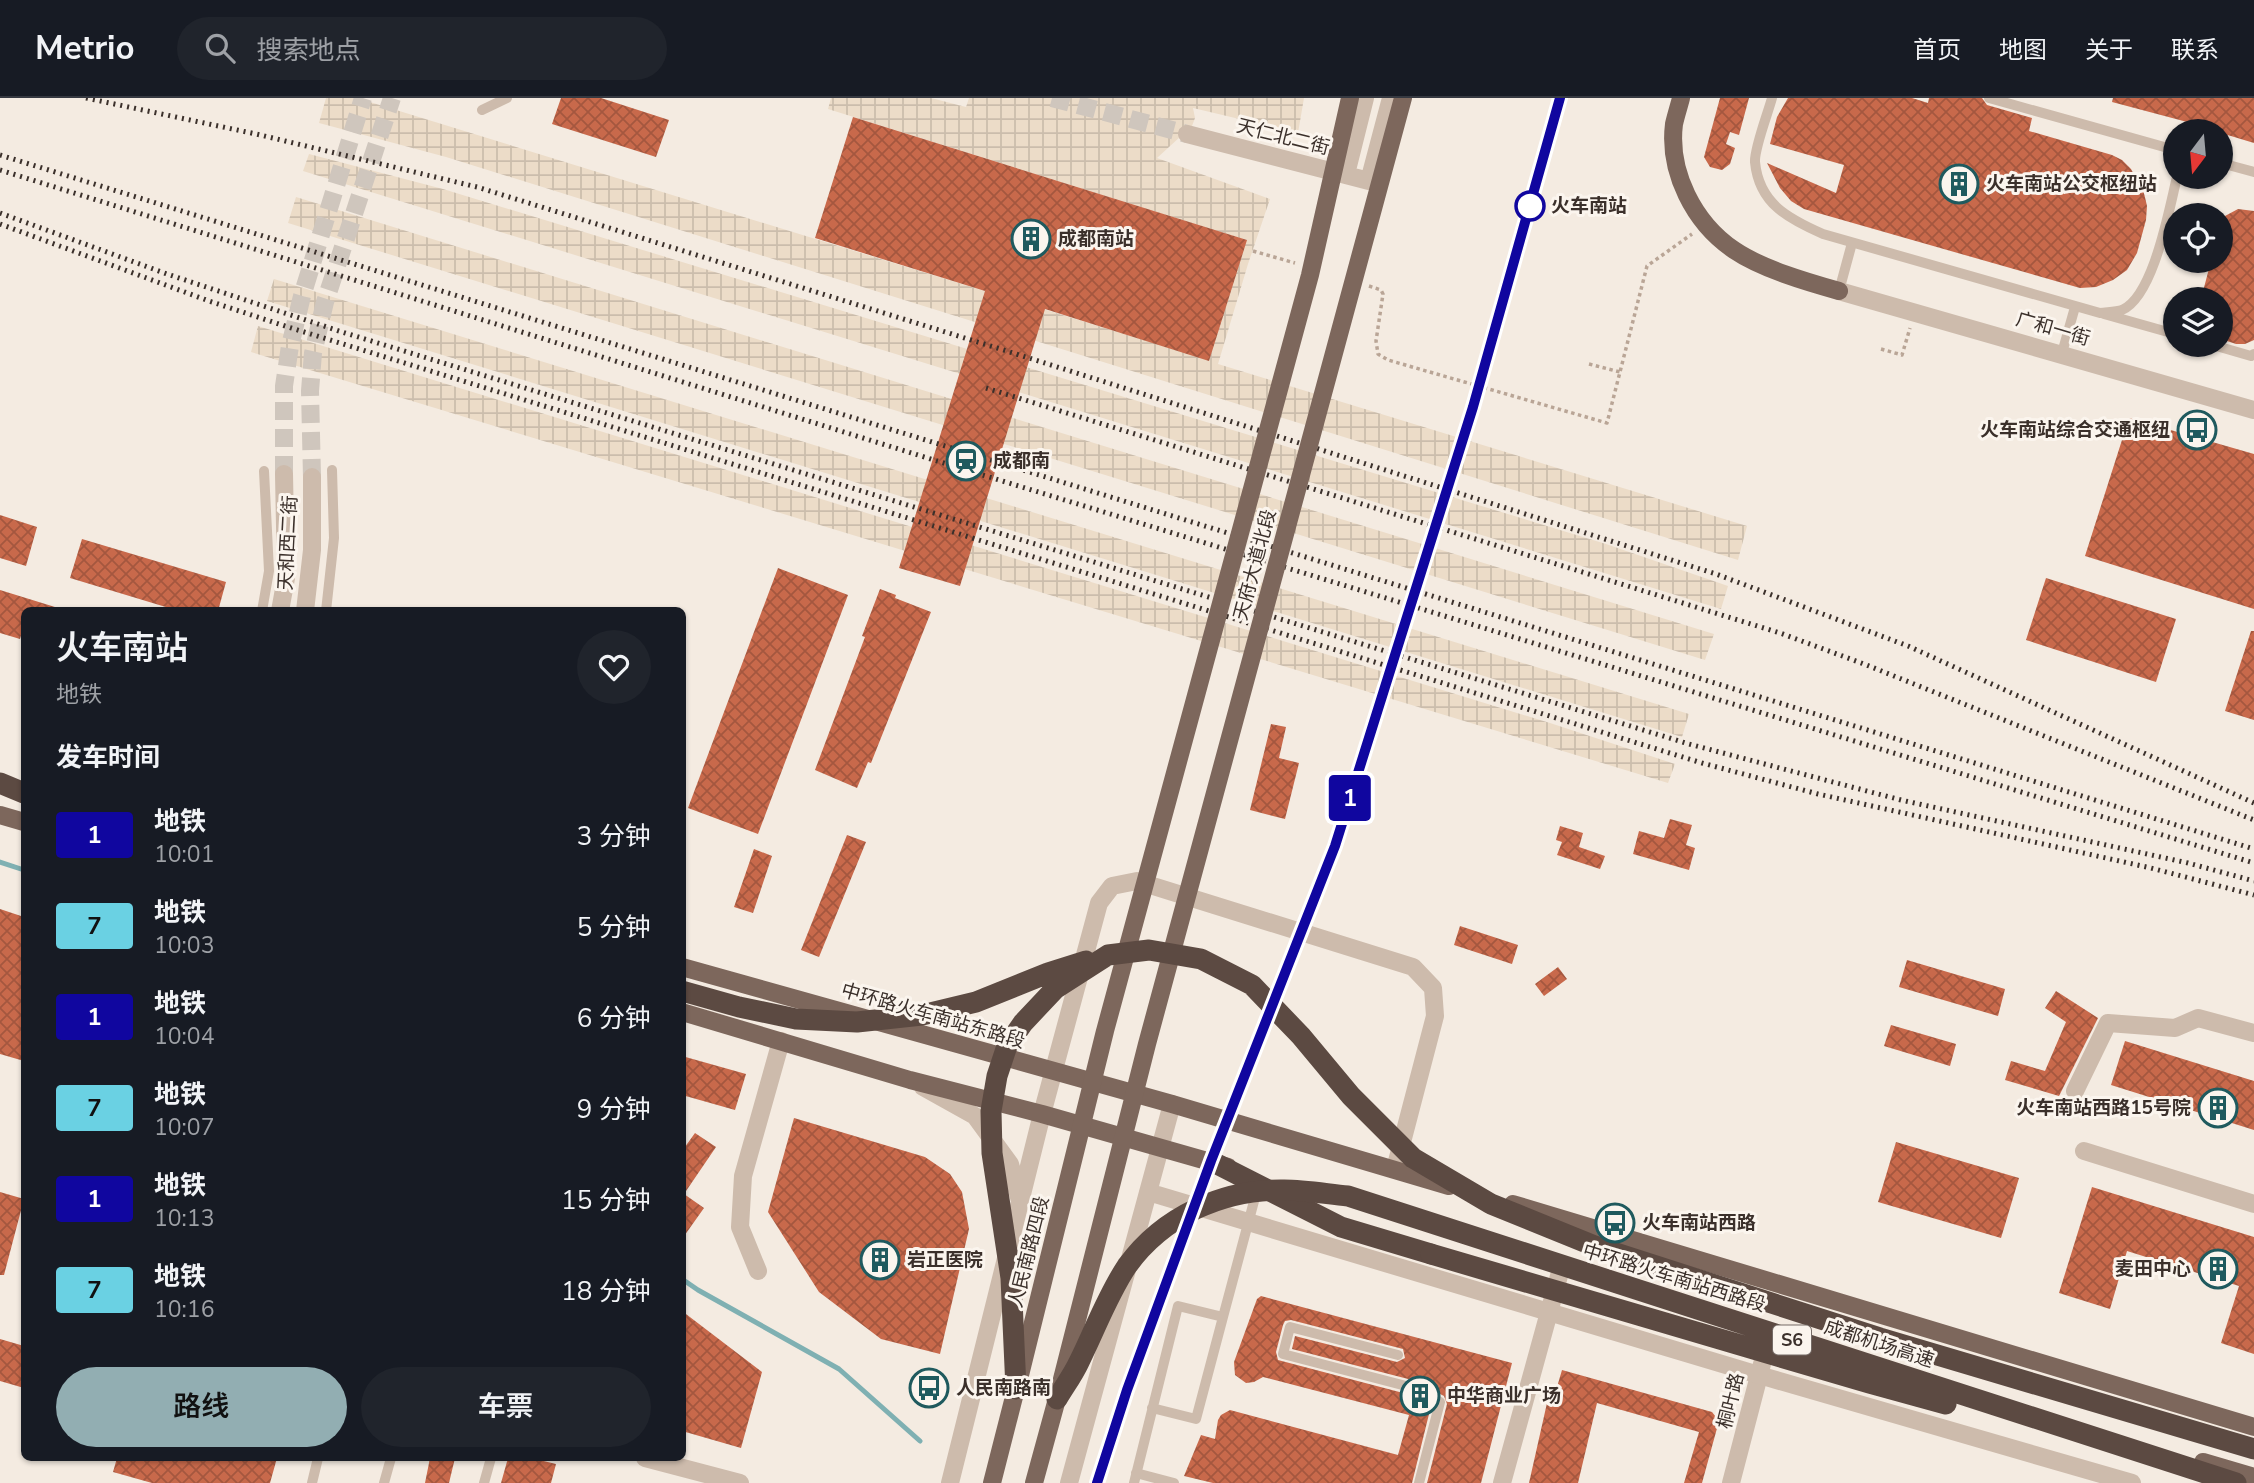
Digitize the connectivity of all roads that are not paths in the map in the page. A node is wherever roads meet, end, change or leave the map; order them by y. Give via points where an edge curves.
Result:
1 (507, 98) edge
2 (1350, 98) edge
3 (1365, 98) edge
4 (1391, 98) edge
5 (1403, 98) edge
6 (1681, 98) edge
7 (1772, 98) edge
8 (1989, 98) edge
9 (482, 110) dead end
10 (1187, 134) tunnel mouth
11 (2163, 147) edge
12 (2233, 166) edge
13 (2254, 172) edge
14 (1346, 174) junction
15 (2174, 189) edge
16 (1852, 243) junction
17 (1839, 291) junction
18 (2075, 307) junction
19 (2100, 313) junction
20 (2163, 331) edge
21 (2233, 351) edge
22 (2062, 353) junction
23 (2254, 354) edge
24 (2254, 410) edge
25 (332, 470) dead end
26 (264, 471) dead end
27 (284, 474) tunnel mouth
28 (312, 477) tunnel mouth
29 (263, 607) edge
30 (281, 607) edge
31 (305, 607) edge
32 (326, 607) edge
33 (0, 782) edge
34 (21, 787) edge
35 (21, 792) edge
36 (0, 815) edge
37 (21, 821) edge
38 (1108, 955) junction
39 (686, 968) edge
40 (686, 991) edge
41 (686, 1013) edge
42 (1105, 1031) joint
43 (2254, 1033) edge
44 (781, 1041) junction
45 (1053, 1072) junction
46 (910, 1080) junction
47 (2075, 1091) dead end
48 (1172, 1104) junction
49 (1042, 1114) junction
50 (1161, 1147) junction
51 (2084, 1151) dead end
52 (1214, 1163) joint
53 (1395, 1170) junction
54 (1259, 1181) junction
55 (1148, 1192) junction
56 (1021, 1203) junction
57 (2254, 1204) edge
58 (1249, 1221) junction
59 (1562, 1265) junction
60 (758, 1271) dead end
61 (1548, 1312) junction
62 (1223, 1317) junction
63 (1770, 1330) junction
64 (1398, 1355) dead end
65 (1759, 1375) junction
66 (1016, 1390) junction
67 (1057, 1399) junction
68 (1152, 1408) junction
69 (2254, 1427) edge
70 (2254, 1449) edge
71 (317, 1461) edge
72 (390, 1461) edge
73 (490, 1461) edge
74 (656, 1461) edge
75 (2169, 1462) junction
76 (2254, 1477) edge
77 (1135, 1478) edge
78 (312, 1483) edge
79 (384, 1483) edge
80 (484, 1483) edge
81 (740, 1483) edge
82 (950, 1483) edge
83 (992, 1483) edge
84 (1034, 1483) edge
85 (1069, 1483) edge
86 (1174, 1483) edge
87 (1419, 1483) edge
88 (1502, 1483) edge
89 (1731, 1483) edge
90 (2133, 1483) edge
91 (2236, 1483) edge

1 - 9 lane
2 - 42 main road, 天府大道北段, bridge via 1310,275
3 - 14 street
4 - 14 street, 天仁北二街 via 1369,181
5 - 67 main road, 天府大道北段, bridge via 1147,1044
6 - 17 main road via 1674,125 1675,157 1681,183 1706,224 1734,250
7 - 16 lane via 1755,160 1763,189 1778,210 1797,223
8 - 11 lane
10 - 14 street, 天仁北二街
12 - 13 lane
15 - 19 lane via 2143,290 2123,309
16 - 17 lane
16 - 18 lane
17 - 22 street, 广和一街
18 - 19 lane
18 - 22 lane
19 - 20 lane
21 - 23 lane
22 - 24 street, 广和一街
25 - 32 lane via 334,538
26 - 29 lane via 269,571
27 - 30 street via 286,578
28 - 31 street, 天和西二街 via 312,550
33 - 34 main road
33 - 35 highway
36 - 37 main road
38 - 40 highway, 成都机场高速, bridge via 976,1002 922,1015 857,1022 796,1019
38 - 66 highway, bridge via 1055,989 1023,1023 1007,1046 997,1076 991,1111 992,1153 1011,1278
38 - 70 highway, 成都机场高速 / S6, bridge via 1149,950 1201,960 1252,985 1413,1158 1491,1204 1597,1247 1880,1338
39 - 45 main road, 中环路火车南站东路段
41 - 44 main road
42 - 66 main road, 人民南路四段, bridge
43 - 47 street via 2198,1018 2175,1028 2108,1023
44 - 46 main road
44 - 60 street via 743,1176 740,1227
45 - 48 main road, 中环路火车南站东路段
45 - 49 street, 人民南路四段
45 - 53 street, 人民南路四段 via 1100,903 1112,886 1137,881 1413,967 1433,988 1435,1016
46 - 49 main road
46 - 56 street via 975,1116 1010,1164
48 - 50 street
48 - 53 main road, 中环路火车南站西路段
49 - 50 main road
49 - 56 street, 人民南路四段
50 - 52 main road
50 - 55 street
51 - 57 street
52 - 54 highway
53 - 69 main road, 中环路火车南站西路段
54 - 58 lane
54 - 59 main road, 中环路火车南站西路段
54 - 75 highway, bridge via 1341,1227 1869,1383
55 - 58 street
55 - 85 street
56 - 82 street, 人民南路四段
58 - 61 street
58 - 62 lane
59 - 61 street
59 - 63 main road, 中环路火车南站西路段
61 - 65 street
61 - 88 street
62 - 68 lane via 1196,1419
62 - 68 lane via 1178,1306
63 - 65 street, 桐叶路
63 - 76 main road, 中环路火车南站西路段
64 - 87 lane via 1290,1327 1283,1354 1410,1387 1440,1402
65 - 89 street, 桐叶路
65 - 90 street
66 - 83 main road, 人民南路四段
67 - 75 highway, 成都机场高速 / S6, bridge via 1128,1265 1165,1225 1194,1208 1238,1195 1283,1189 1348,1196
67 - 84 main road
68 - 77 lane
71 - 78 lane
72 - 79 lane
73 - 80 lane
74 - 81 street
75 - 91 highway, 成都机场高速 / S6, bridge
77 - 86 lane

